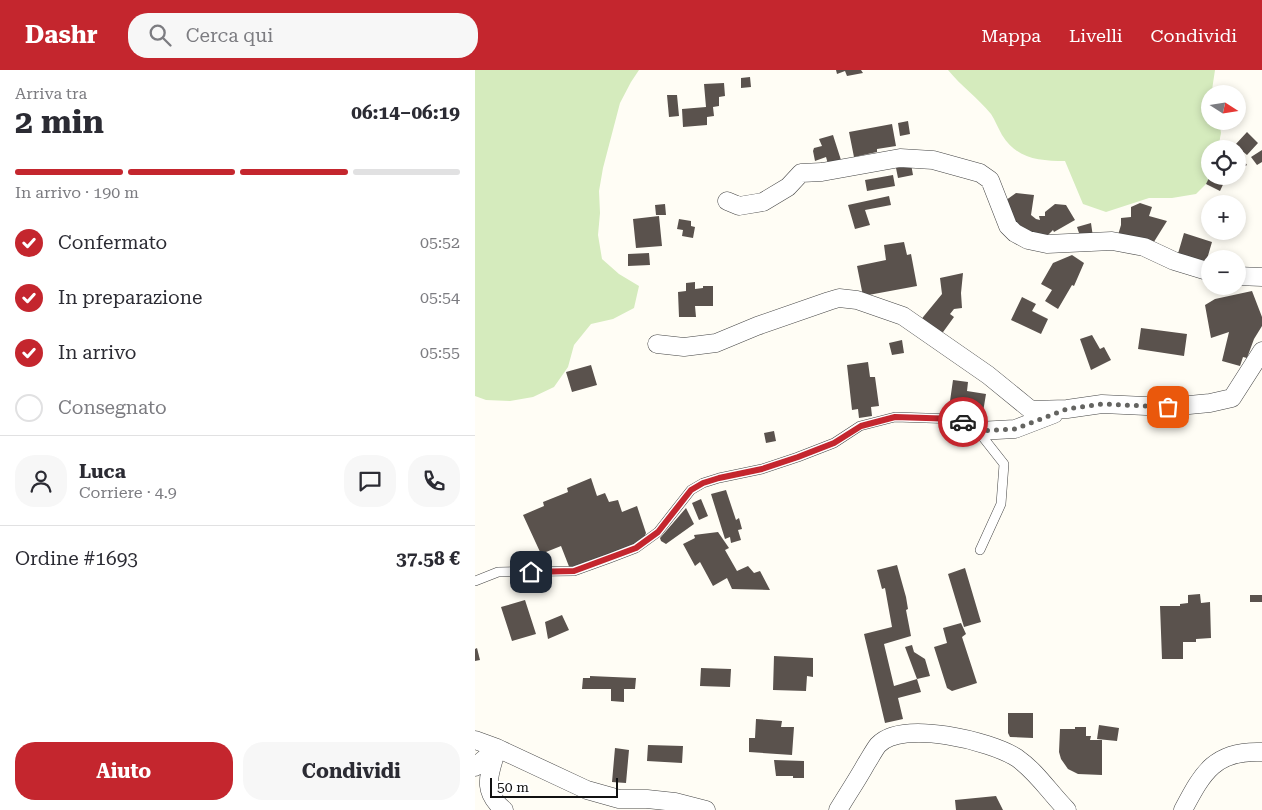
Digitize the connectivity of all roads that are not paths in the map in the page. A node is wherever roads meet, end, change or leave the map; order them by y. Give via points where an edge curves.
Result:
1 (727, 201) dead end
2 (1201, 269) edge
3 (1246, 276) edge
4 (1262, 277) edge
5 (657, 344) dead end
6 (1262, 350) edge
7 (1067, 409) junction
8 (978, 431) junction
9 (979, 550) dead end
10 (475, 581) edge
11 (475, 740) edge
12 (497, 748) junction
13 (1262, 752) edge
14 (475, 767) edge
15 (647, 799) junction
16 (504, 810) edge
17 (633, 810) edge
18 (706, 810) edge
19 (838, 810) edge
20 (1067, 810) edge
21 (1183, 810) edge

1 - 2 street via 739,206 763,202 788,187 801,174 900,158 933,160 980,173 990,180 1009,226 1028,240 1047,244 1112,241 1144,247
3 - 4 street
5 - 7 street via 684,347 716,343 829,301 839,298 857,300 903,316 988,375 1031,410
6 - 7 street via 1232,398 1168,407 1102,404
7 - 8 street via 1015,429
8 - 9 lane via 1004,464 1001,504
8 - 10 lane via 957,419 922,417 895,417 861,426 834,443 798,457 703,483 691,490 658,532 636,548 574,571 499,572
11 - 12 street
12 - 14 street
12 - 15 street via 587,790 619,799
12 - 16 street via 488,781 489,794
13 - 21 street via 1230,755 1211,766 1199,780
15 - 17 street
15 - 18 street
19 - 20 street via 879,744 893,736 915,732 988,745 1016,758

